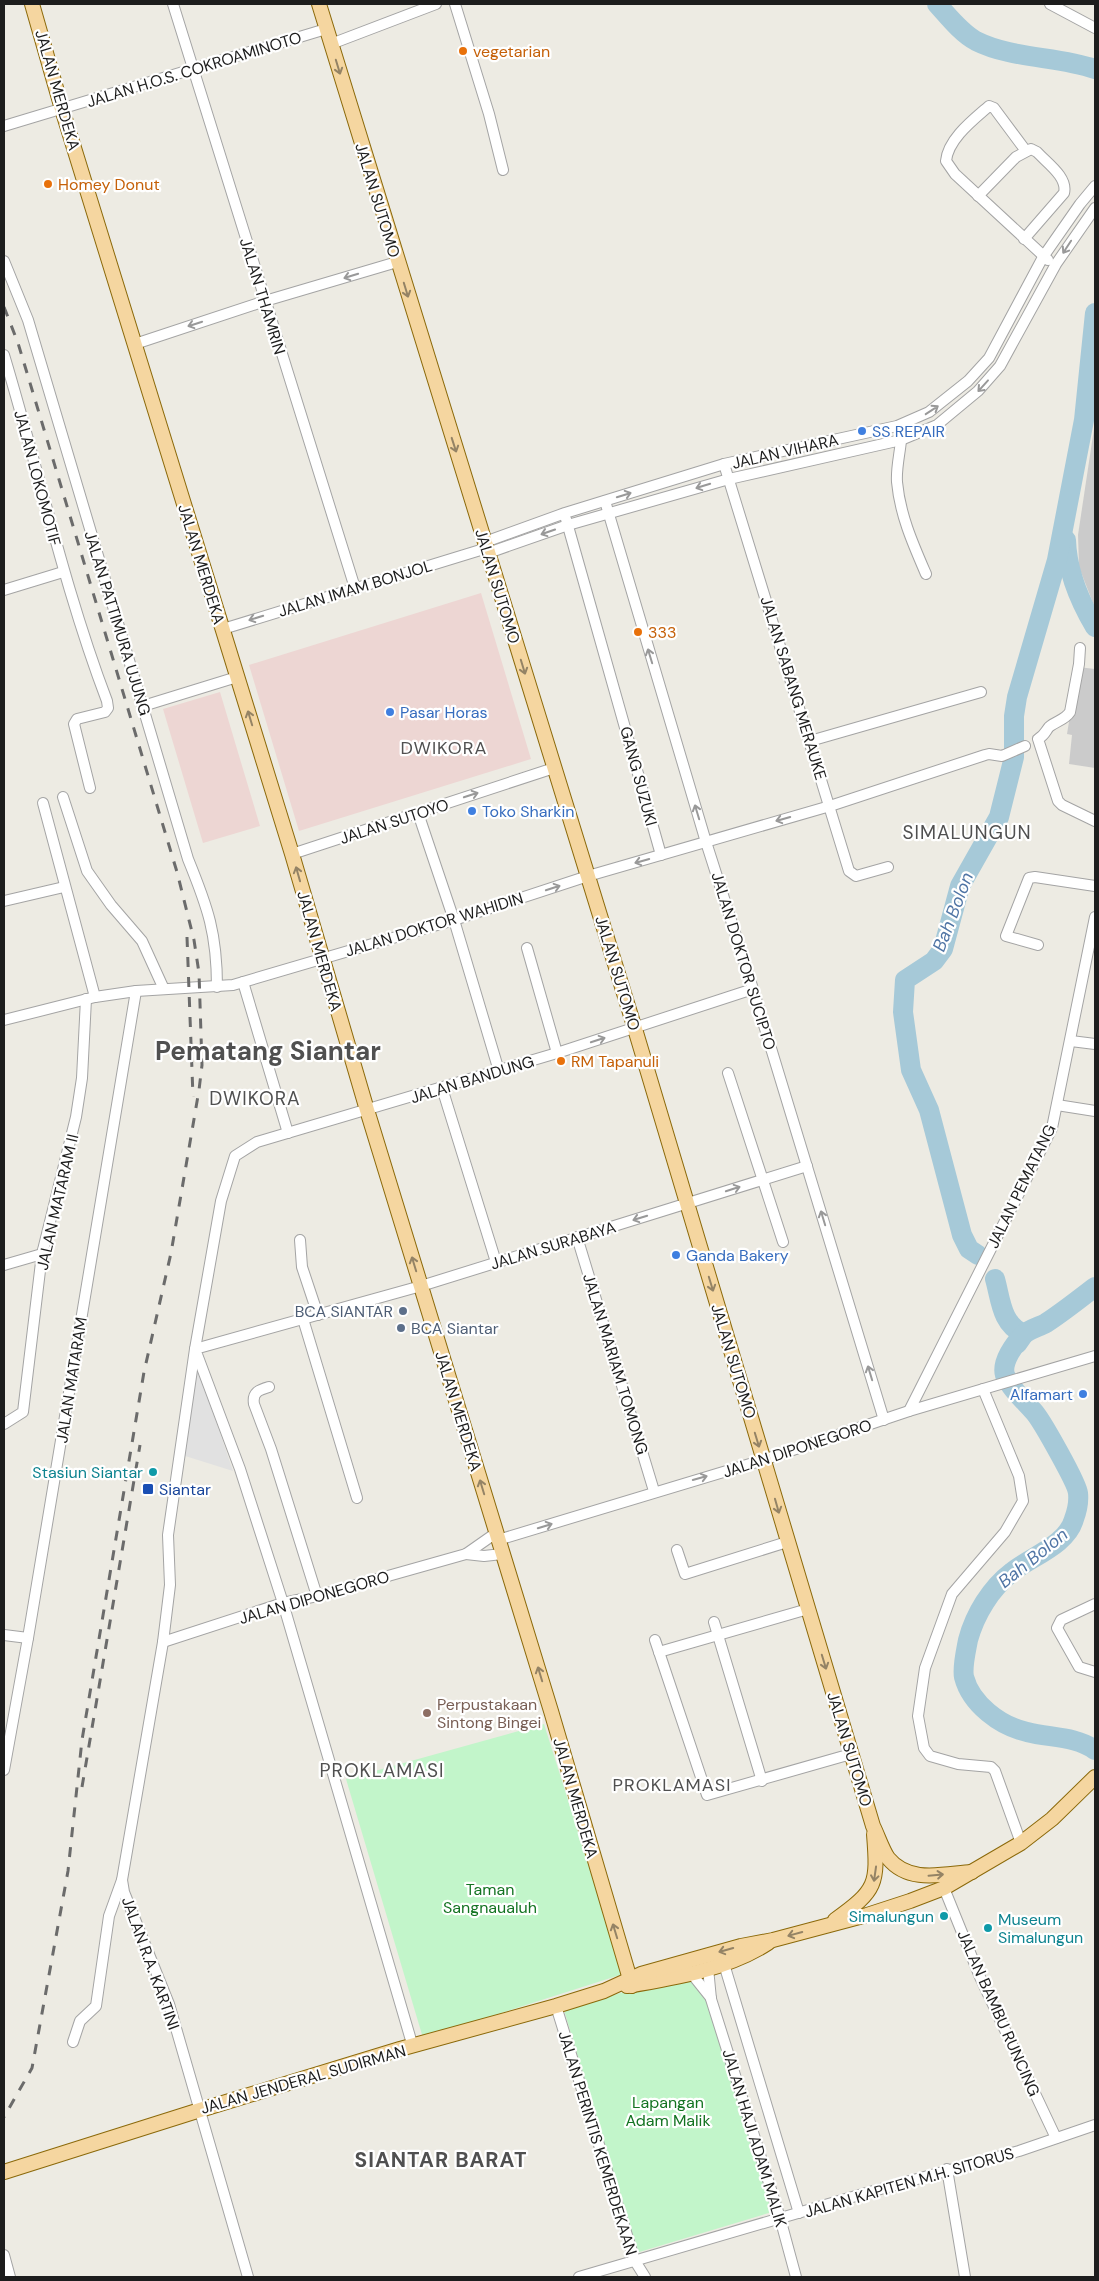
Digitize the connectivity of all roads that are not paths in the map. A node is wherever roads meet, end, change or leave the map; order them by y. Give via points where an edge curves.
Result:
1 (32, 4) edge
2 (173, 4) edge
3 (319, 4) edge
4 (436, 4) edge
5 (455, 4) edge
6 (1050, 4) edge
7 (1095, 28) edge
8 (326, 29) junction
9 (331, 44) junction
10 (193, 70) junction
11 (62, 109) junction
12 (4, 126) edge
13 (1026, 151) junction
14 (503, 170) dead end
15 (1095, 186) edge
16 (978, 196) junction
17 (1095, 208) edge
18 (1024, 239) junction
19 (1043, 257) junction
20 (4, 261) edge
21 (397, 262) junction
22 (1056, 264) junction
23 (265, 301) junction
24 (135, 344) junction
25 (4, 355) edge
26 (989, 358) junction
27 (1000, 366) junction
28 (9, 392) edge
29 (909, 422) junction
30 (917, 434) junction
31 (901, 440) junction
32 (810, 444) junction
33 (813, 458) junction
34 (724, 464) junction
35 (729, 479) junction
36 (605, 501) junction
37 (564, 513) junction
38 (609, 514) junction
39 (568, 525) junction
40 (487, 548) junction
41 (63, 572) junction
42 (926, 574) dead end
43 (355, 588) junction
44 (4, 590) edge
45 (222, 629) junction
46 (1080, 648) dead end
47 (237, 678) junction
48 (981, 692) dead end
49 (143, 706) junction
50 (810, 741) junction
51 (1025, 746) dead end
52 (554, 768) junction
53 (90, 788) dead end
54 (63, 797) dead end
55 (43, 803) dead end
56 (830, 806) junction
57 (418, 813) junction
58 (1095, 821) edge
59 (706, 842) junction
60 (292, 854) junction
61 (661, 855) junction
62 (888, 867) dead end
63 (588, 876) junction
64 (1095, 886) edge
65 (64, 887) junction
66 (4, 901) edge
67 (1095, 917) edge
68 (454, 920) junction
69 (1038, 944) dead end
70 (526, 948) dead end
71 (322, 958) junction
72 (242, 982) junction
73 (217, 987) junction
74 (163, 988) junction
75 (754, 989) junction
76 (136, 991) junction
77 (90, 998) junction
78 (4, 1020) edge
79 (635, 1029) junction
80 (1071, 1041) junction
81 (1095, 1044) edge
82 (558, 1053) junction
83 (499, 1071) junction
84 (728, 1072) dead end
85 (442, 1088) junction
86 (1057, 1105) junction
87 (367, 1110) junction
88 (1095, 1111) edge
89 (288, 1133) junction
90 (807, 1166) junction
91 (761, 1180) junction
92 (686, 1204) junction
93 (577, 1237) junction
94 (300, 1240) dead end
95 (782, 1242) dead end
96 (42, 1254) junction
97 (496, 1262) junction
98 (4, 1265) edge
99 (421, 1286) junction
100 (318, 1315) junction
101 (303, 1319) junction
102 (195, 1349) junction
103 (1095, 1356) edge
104 (269, 1387) dead end
105 (986, 1388) junction
106 (909, 1411) junction
107 (884, 1420) junction
108 (4, 1424) edge
109 (764, 1460) junction
110 (654, 1491) junction
111 (357, 1498) dead end
112 (497, 1537) junction
113 (787, 1542) junction
114 (677, 1550) dead end
115 (466, 1554) junction
116 (502, 1554) junction
117 (317, 1596) junction
118 (283, 1603) junction
119 (1095, 1604) edge
120 (808, 1609) junction
121 (714, 1622) dead end
122 (4, 1635) edge
123 (718, 1636) junction
124 (28, 1638) junction
125 (655, 1640) dead end
126 (163, 1642) junction
127 (659, 1652) junction
128 (1095, 1672) edge
129 (852, 1754) junction
130 (4, 1770) edge
131 (762, 1780) junction
132 (1091, 1781) edge
133 (873, 1826) junction
134 (1021, 1843) junction
135 (972, 1872) junction
136 (122, 1880) junction
137 (944, 1888) junction
138 (829, 1925) junction
139 (773, 1940) junction
140 (724, 1964) junction
141 (708, 1968) junction
142 (691, 1973) junction
143 (631, 1982) junction
144 (711, 1999) junction
145 (556, 2006) junction
146 (73, 2042) dead end
147 (413, 2047) junction
148 (200, 2110) junction
149 (1095, 2125) edge
150 (1056, 2138) junction
151 (947, 2170) junction
152 (4, 2172) edge
153 (799, 2213) junction
154 (780, 2218) junction
155 (4, 2255) edge
156 (635, 2261) junction
157 (10, 2277) edge
158 (248, 2277) edge
159 (578, 2277) edge
160 (645, 2277) edge
161 (796, 2277) edge
162 (965, 2277) edge

1 - 11 main road, JALAN MERDEKA
2 - 10 street, JALAN THAMRIN
3 - 8 main road, JALAN SUTOMO
4 - 9 street
5 - 14 street
6 - 7 street
8 - 9 main road, JALAN SUTOMO
8 - 10 street, JALAN H.O.S. COKROAMINOTO
9 -> 21 main road, JALAN SUTOMO
10 - 11 street, JALAN H.O.S. COKROAMINOTO
10 - 23 street, JALAN THAMRIN
11 - 12 street, JALAN H.O.S. COKROAMINOTO
11 - 24 main road, JALAN MERDEKA
13 - 16 street
13 - 16 street via 994,108 989,106 964,129 948,150 946,161
13 - 18 street via 1037,152 1064,181 1065,188
15 - 19 street, JALAN VIHARA
16 - 18 street
17 -> 22 street, JALAN VIHARA
18 - 19 street
19 - 22 street
19 - 26 street, JALAN VIHARA
20 - 49 street, JALAN PATTIMURA UJUNG via 28,320
21 -> 23 street
21 -> 40 main road, JALAN SUTOMO
22 - 27 street, JALAN VIHARA
23 -> 24 street
23 - 43 street, JALAN THAMRIN
24 - 45 main road, JALAN MERDEKA
25 - 28 street, JALAN LOKOMOTIF
26 - 27 street
29 -> 26 street, JALAN VIHARA via 949,398
27 -> 30 street, JALAN VIHARA via 958,409
28 - 41 street, JALAN LOKOMOTIF via 39,475
29 - 30 street
29 - 32 street, JALAN VIHARA
30 - 31 street, JALAN VIHARA
31 - 33 street, JALAN VIHARA
31 - 42 street via 897,480 900,502 907,529
32 - 33 street
32 - 34 street, JALAN VIHARA
33 - 35 street, JALAN VIHARA
34 - 35 street, JALAN SABANG MERAUKE
36 -> 34 street, JALAN VIHARA
35 -> 38 street, JALAN VIHARA
35 - 50 street, JALAN SABANG MERAUKE
36 - 37 street, JALAN VIHARA
36 - 38 street, JALAN DOKTOR SUCIPTO
37 - 39 street, GANG SUZUKI
37 - 40 street, JALAN VIHARA
38 - 39 street, JALAN VIHARA
59 -> 38 street, JALAN DOKTOR SUCIPTO
39 -> 40 street, JALAN VIHARA
39 - 61 street, GANG SUZUKI
40 - 43 street, JALAN IMAM BONJOL
40 -> 52 main road, JALAN SUTOMO
41 - 44 street
41 - 53 street, JALAN LOKOMOTIF via 108,704 105,712 77,719 74,724
43 -> 45 street, JALAN IMAM BONJOL
45 - 47 main road, JALAN MERDEKA
46 - 58 street via 1070,712 1038,739 1058,801
47 - 49 street
60 -> 47 main road, JALAN MERDEKA
48 - 50 street
49 - 73 street, JALAN PATTIMURA UJUNG via 188,859 213,929
50 - 56 street, JALAN SABANG MERAUKE
51 - 56 street, JALAN DOKTOR WAHIDIN via 1002,756 984,755
57 -> 52 street, JALAN SUTOYO
52 - 63 main road, JALAN SUTOMO
54 - 74 street via 87,872 142,941
55 - 65 street, JALAN MATARAM II
56 -> 59 street, JALAN DOKTOR WAHIDIN
56 - 62 street, JALAN SABANG MERAUKE via 852,874 861,876
57 - 60 street, JALAN SUTOYO
57 - 68 street
59 - 61 street, JALAN DOKTOR WAHIDIN
59 - 75 street, JALAN DOKTOR SUCIPTO
71 -> 60 main road, JALAN MERDEKA
61 -> 63 street, JALAN DOKTOR WAHIDIN
68 -> 63 street, JALAN DOKTOR WAHIDIN
63 - 79 main road, JALAN SUTOMO
64 - 69 street via 1029,878 1006,936
65 - 66 street
65 - 77 street, JALAN MATARAM II
67 - 80 street, JALAN PEMATANG
68 - 71 street, JALAN DOKTOR WAHIDIN
68 - 83 street
70 - 82 street
71 - 72 street, JALAN DOKTOR WAHIDIN
71 - 87 main road, JALAN MERDEKA
72 - 73 street, JALAN DOKTOR WAHIDIN
72 - 89 street
73 - 74 street, JALAN DOKTOR WAHIDIN
74 - 76 street, JALAN DOKTOR WAHIDIN
75 - 79 street, JALAN BANDUNG
75 - 90 street, JALAN DOKTOR SUCIPTO
76 - 77 street, JALAN DOKTOR WAHIDIN
76 - 124 street, JALAN MATARAM
77 - 78 street, JALAN DOKTOR WAHIDIN
77 - 96 street, JALAN MATARAM II via 76,1117
82 -> 79 street, JALAN BANDUNG
79 - 92 main road, JALAN SUTOMO
80 - 81 street
80 - 86 street, JALAN PEMATANG
82 - 83 street, JALAN BANDUNG
83 - 85 street, JALAN BANDUNG
84 - 91 street
85 - 87 street, JALAN BANDUNG
85 - 97 street
86 - 88 street
86 - 106 street, JALAN PEMATANG via 1052,1128
87 - 89 street, JALAN BANDUNG
99 -> 87 main road, JALAN MERDEKA
89 - 102 street, JALAN BANDUNG via 257,1142 235,1156 221,1201
90 - 91 street, JALAN SURABAYA
107 -> 90 street, JALAN DOKTOR SUCIPTO
92 -> 91 street, JALAN SURABAYA
91 - 95 street
92 -> 93 street, JALAN SURABAYA
92 -> 109 main road, JALAN SUTOMO
93 - 97 street, JALAN SURABAYA
93 - 110 street, JALAN MARIAM TOMONG
94 - 100 street via 302,1267
96 - 98 street
96 - 108 street, JALAN MATARAM II via 23,1412
97 - 99 street, JALAN SURABAYA
99 - 100 street, JALAN SURABAYA
112 -> 99 main road, JALAN MERDEKA
100 - 101 street, JALAN SURABAYA
101 - 102 street, JALAN SURABAYA
101 - 111 street
102 - 118 street via 240,1469
102 - 126 street, JALAN R.A. KARTINI via 168,1535 170,1585
103 - 105 street, JALAN DIPONEGORO
104 - 117 street via 255,1393 254,1404
105 - 106 street, JALAN DIPONEGORO
105 - 134 street via 1019,1476 1023,1501 1005,1532 952,1594 925,1668 918,1716 924,1748 930,1756 995,1770
106 - 107 street, JALAN DIPONEGORO
107 - 109 street, JALAN DIPONEGORO
110 -> 109 street, JALAN DIPONEGORO
109 -> 113 main road, JALAN SUTOMO
112 -> 110 street, JALAN DIPONEGORO
112 - 115 street, JALAN DIPONEGORO
112 - 116 main road, JALAN MERDEKA
113 - 114 street via 685,1574
113 - 120 main road, JALAN SUTOMO
115 - 116 street, JALAN DIPONEGORO
115 - 117 street, JALAN DIPONEGORO
143 -> 116 main road, JALAN MERDEKA
117 - 118 street, JALAN DIPONEGORO
118 - 126 street, JALAN DIPONEGORO
118 - 147 street
119 - 128 street via 1061,1620 1057,1628 1079,1668
120 - 123 street
120 -> 129 main road, JALAN SUTOMO
121 - 123 street
122 - 124 street
123 - 127 street
123 - 131 street
124 - 130 street, JALAN MATARAM
125 - 127 street
126 - 136 street, JALAN R.A. KARTINI
127 - 131 street via 707,1796
129 - 131 street
129 - 133 main road, JALAN SUTOMO
132 - 134 main road, JALAN JENDERAL SUDIRMAN via 1052,1819
133 -> 135 main road, JALAN SUTOMO via 888,1857 910,1874 928,1876
133 -> 138 main road via 876,1873 873,1885 864,1898
134 - 135 main road, JALAN JENDERAL SUDIRMAN
135 - 137 main road, JALAN JENDERAL SUDIRMAN
136 - 146 street via 109,1916 96,2006 80,2020
136 - 148 street, JALAN R.A. KARTINI via 169,2004
137 - 138 main road, JALAN JENDERAL SUDIRMAN
137 - 150 street, JALAN BAMBU RUNCING via 980,1977
138 -> 139 main road, JALAN JENDERAL SUDIRMAN
139 - 140 main road, JALAN JENDERAL SUDIRMAN via 749,1955
139 -> 143 main road, JALAN JENDERAL SUDIRMAN via 740,1946
140 - 141 main road, JALAN JENDERAL SUDIRMAN
140 - 153 street
141 - 142 main road, JALAN JENDERAL SUDIRMAN
141 - 144 street
142 - 143 main road, JALAN JENDERAL SUDIRMAN
142 - 144 street
143 - 145 main road, JALAN JENDERAL SUDIRMAN
144 - 154 street, JALAN HAJI ADAM MALIK
145 - 147 main road, JALAN JENDERAL SUDIRMAN
145 - 156 street, JALAN PERINTIS KEMERDEKAAN
147 - 148 main road, JALAN JENDERAL SUDIRMAN
148 - 152 main road, JALAN JENDERAL SUDIRMAN
148 - 158 street, JALAN R.A. KARTINI
149 - 150 street, JALAN KAPITEN M.H. SITORUS
150 - 151 street, JALAN KAPITEN M.H. SITORUS
151 - 153 street, JALAN KAPITEN M.H. SITORUS
151 - 162 street
153 - 154 street, JALAN KAPITEN M.H. SITORUS
154 - 156 street, JALAN KAPITEN M.H. SITORUS
154 - 161 street, JALAN HAJI ADAM MALIK
155 - 157 street
156 - 159 street, JALAN KAPITEN M.H. SITORUS
156 - 160 street, JALAN PERINTIS KEMERDEKAAN

